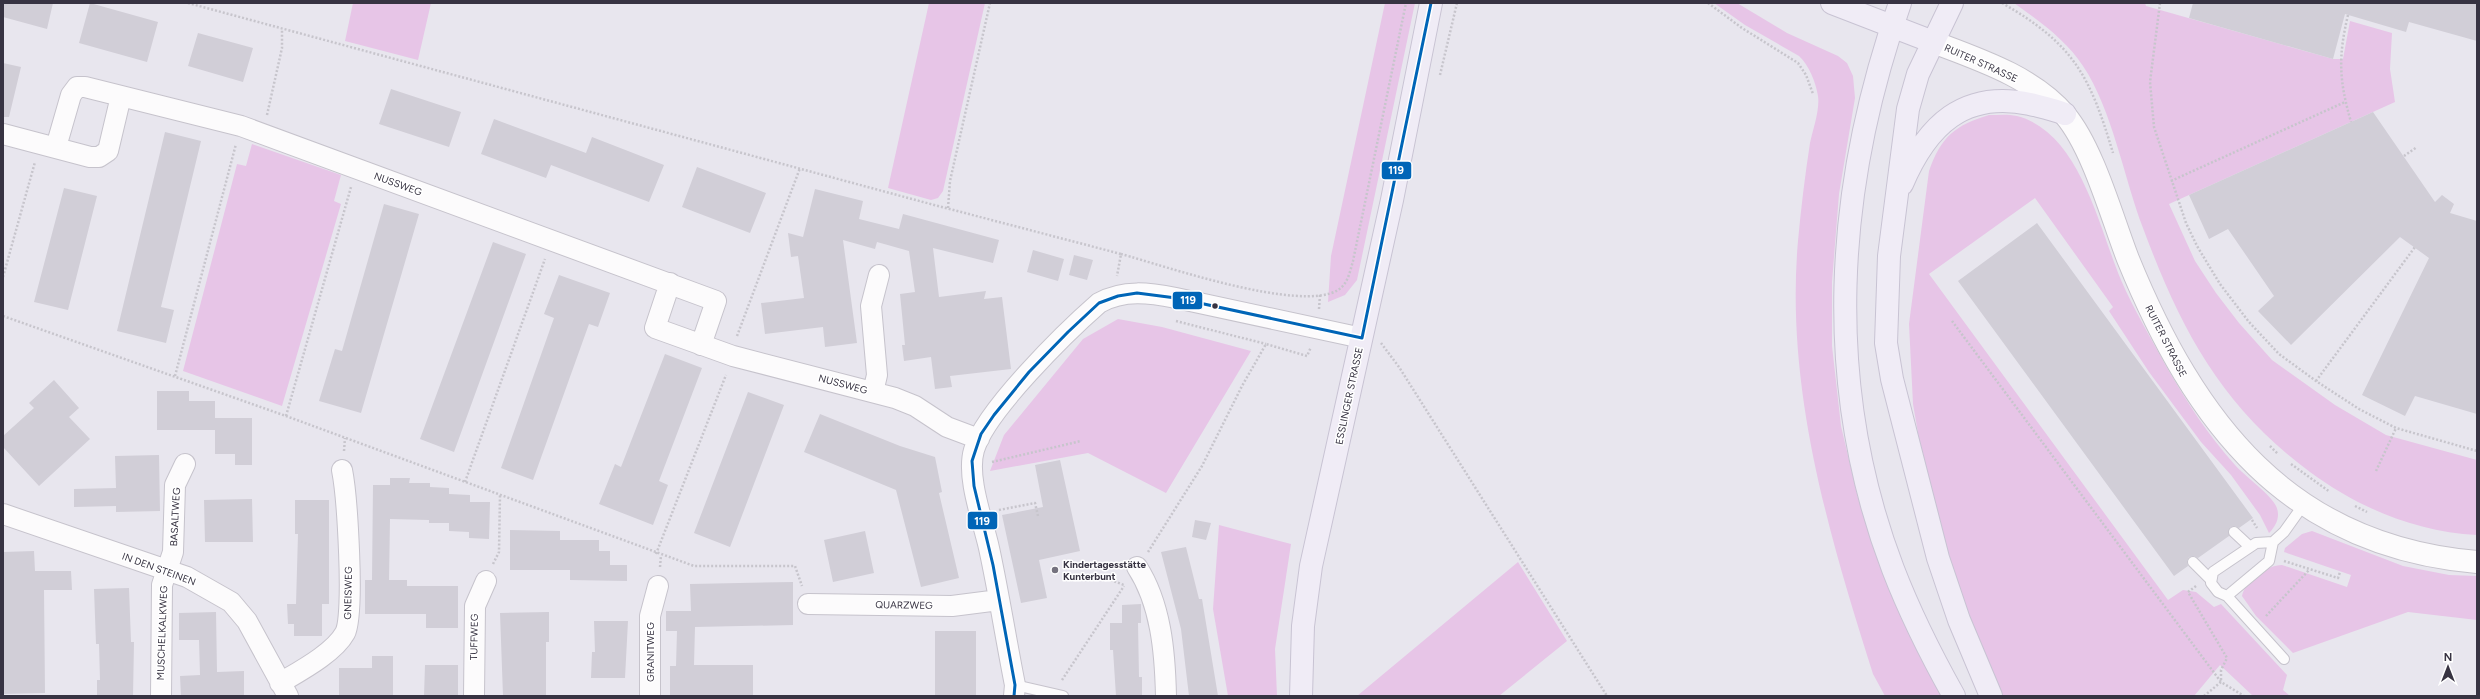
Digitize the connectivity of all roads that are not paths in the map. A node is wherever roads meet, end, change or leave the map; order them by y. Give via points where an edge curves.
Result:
1 (1431, 3) edge
2 (1832, 3) edge
3 (1900, 3) edge
4 (1952, 3) edge
5 (1892, 26) junction
6 (1933, 42) junction
7 (122, 96) junction
8 (2065, 114) junction
9 (3, 134) edge
10 (48, 145) junction
11 (1895, 202) junction
12 (879, 274) dead end
13 (670, 283) junction
14 (1371, 341) junction
15 (701, 345) junction
16 (873, 392) junction
17 (979, 439) junction
18 (185, 464) dead end
19 (342, 470) dead end
20 (2304, 504) junction
21 (3, 514) edge
22 (2234, 532) dead end
23 (2273, 542) junction
24 (2248, 546) junction
25 (2193, 562) dead end
26 (2477, 562) edge
27 (1137, 567) road end
28 (167, 570) junction
29 (2210, 579) junction
30 (486, 581) road end
31 (658, 586) dead end
32 (2227, 596) junction
33 (999, 600) junction
34 (808, 604) road end
35 (2284, 659) dead end
36 (284, 690) edge
37 (1014, 691) edge
38 (1058, 694) edge
39 (161, 696) edge
40 (474, 696) edge
41 (650, 696) edge
42 (1166, 696) edge
43 (1302, 696) edge
44 (1954, 696) edge
45 (1991, 696) edge

1 - 14 main road, ESSLINGER STRASSE
2 - 5 main road
3 - 5 main road
4 - 6 main road
5 - 6 main road
5 - 44 main road via 1868,108 1850,213 1845,306 1848,370 1855,428 1884,542 1913,617
6 - 8 street, RUITER STRASSE via 2007,73 2038,92
6 - 11 main road via 1911,95
7 - 10 street, NUSSWEG via 77,87 71,94
7 - 10 street via 108,151 99,157 90,157
7 - 13 street, NUSSWEG via 241,126
8 - 11 main road via 2049,108 2004,100 1980,102 1960,109 1942,122 1923,146
8 - 20 street, RUITER STRASSE via 2085,148 2140,287 2186,379 2245,454 2264,473
9 - 10 street
11 - 45 main road via 1886,316 1892,379 1938,558 1959,620
12 - 16 street via 871,306 877,375
13 - 15 street, NUSSWEG via 716,301
13 - 15 street, NUSSWEG via 655,328
14 - 17 street via 1176,298 1150,294 1119,294 1099,303 1044,357 991,417
14 - 43 main road, ESSLINGER STRASSE via 1308,583 1302,626
15 - 16 street, NUSSWEG via 732,356
16 - 17 street, NUSSWEG via 915,406 946,427
17 - 33 street via 974,450 973,467 980,514
18 - 28 street, BASALTWEG via 175,485 173,552
19 - 36 street, GNEISWEG via 347,494 346,632 338,644
20 - 23 lane
20 - 26 street, RUITER STRASSE via 2344,527 2392,546 2430,556
21 - 28 street, IN DEN STEINEN
22 - 24 lane
23 - 24 lane via 2259,542
23 - 32 lane via 2269,561
24 - 29 lane via 2213,572
25 - 29 lane
27 - 42 street via 1155,603 1163,652
28 - 36 street, IN DEN STEINEN via 187,577 231,602 247,621
28 - 39 street, MUSCHELKALKWEG via 162,585
29 - 32 lane via 2218,592
30 - 40 street, TUFFWEG via 475,606
31 - 41 street, GRANITWEG via 650,616
32 - 35 lane
33 - 34 street, QUARZWEG via 952,606
33 - 37 street
37 - 38 lane

